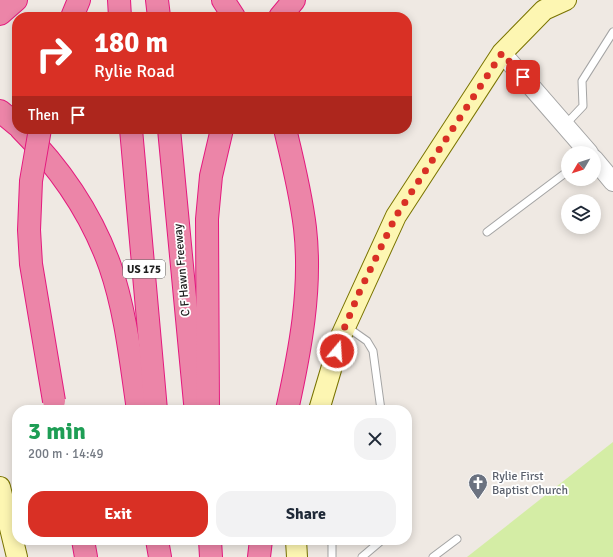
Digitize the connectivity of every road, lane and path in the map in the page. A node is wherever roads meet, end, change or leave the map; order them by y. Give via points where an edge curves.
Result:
1 (16, 0) edge
2 (79, 0) edge
3 (119, 0) edge
4 (157, 0) edge
5 (223, 0) edge
6 (294, 0) edge
7 (566, 0) edge
8 (74, 12) edge
9 (120, 12) edge
10 (158, 12) edge
11 (231, 12) edge
12 (284, 12) edge
13 (0, 14) edge
14 (613, 32) edge
15 (502, 53) junction
16 (0, 110) edge
17 (12, 121) edge
18 (565, 125) junction
19 (26, 134) edge
20 (39, 134) edge
21 (131, 134) edge
22 (169, 134) edge
23 (221, 134) edge
24 (286, 134) edge
25 (583, 146) edge
26 (601, 167) edge
27 (561, 176) edge
28 (613, 182) edge
29 (487, 232) dead end
30 (345, 326) junction
31 (55, 405) edge
32 (137, 405) edge
33 (156, 405) edge
34 (196, 405) edge
35 (208, 405) edge
36 (288, 405) edge
37 (321, 405) edge
38 (380, 405) edge
39 (0, 487) edge
40 (12, 536) edge
41 (457, 539) dead end
42 (14, 545) edge
43 (84, 545) edge
44 (158, 545) edge
45 (169, 545) edge
46 (211, 545) edge
47 (260, 545) edge
48 (296, 545) edge
49 (332, 545) edge
50 (376, 545) edge
51 (17, 557) edge
52 (86, 557) edge
53 (160, 557) edge
54 (170, 557) edge
55 (212, 557) edge
56 (259, 557) edge
57 (297, 557) edge
58 (332, 557) edge
59 (362, 557) edge
60 (433, 557) edge

1 - 13 highway
2 - 8 highway
3 - 9 highway
4 - 10 highway
5 - 11 highway
6 - 12 highway
7 - 15 main road via 544,10
14 - 18 lane via 582,81 583,106
15 - 18 street
15 - 30 main road via 396,216
16 - 17 highway
18 - 25 street
19 - 32 highway via 71,186 92,223 110,267 121,310
20 - 31 highway, bridge via 31,181 29,230 31,264
21 - 33 highway, US 175
22 - 34 highway, C F Hawn Freeway / US 175
23 - 35 highway via 211,176 207,219
24 - 36 highway via 297,178 305,229 307,277 303,328
26 - 28 street
27 - 29 lane
30 - 37 main road
30 - 38 lane via 367,341 373,351
39 - 40 main road
41 - 60 lane
42 - 51 main road
43 - 52 highway
44 - 53 highway
45 - 54 highway
46 - 55 highway
47 - 56 highway
48 - 57 main road
49 - 58 lane
50 - 59 lane

